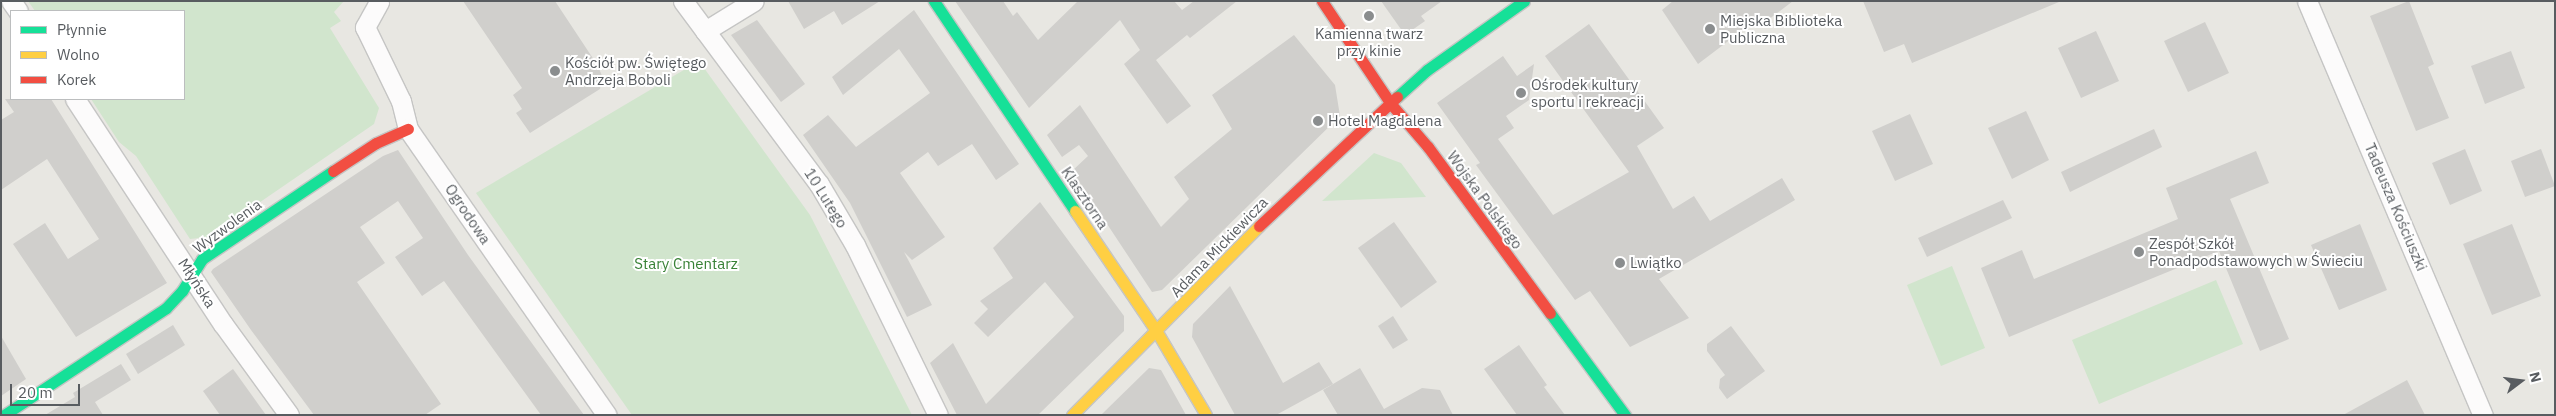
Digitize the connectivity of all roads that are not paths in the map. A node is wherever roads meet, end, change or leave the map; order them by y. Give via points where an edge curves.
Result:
1 (683, 1) edge
2 (754, 1) edge
3 (934, 1) edge
4 (1322, 1) edge
5 (1524, 1) edge
6 (2307, 1) edge
7 (379, 2) edge
8 (704, 31) junction
9 (76, 100) edge
10 (1391, 104) junction
11 (408, 129) junction
12 (191, 274) junction
13 (1157, 332) junction
14 (4, 415) edge
15 (289, 415) edge
16 (607, 415) edge
17 (938, 415) edge
18 (1072, 415) edge
19 (1206, 415) edge
20 (1625, 415) edge
21 (2483, 415) edge

1 - 8 street, 10 Lutego
2 - 8 street
3 - 13 street, Klasztorna
4 - 10 street, Wojska Polskiego
5 - 10 street, Adama Mickiewicza via 1427,70
6 - 21 street, Tadeusza Kościuszki
7 - 11 street, Ogrodowa via 364,27 401,101
8 - 17 street, 10 Lutego via 819,184 855,245
9 - 12 street, Młyńska
10 - 13 street, Adama Mickiewicza via 1254,231
10 - 20 street, Wojska Polskiego via 1428,147
11 - 12 street, Wyzwolenia via 376,143 218,248 202,259
11 - 16 street, Ogrodowa
12 - 14 street, Wyzwolenia via 182,291 166,308
12 - 15 street, Młyńska
13 - 18 street, Adama Mickiewicza
13 - 19 street, Klasztorna

